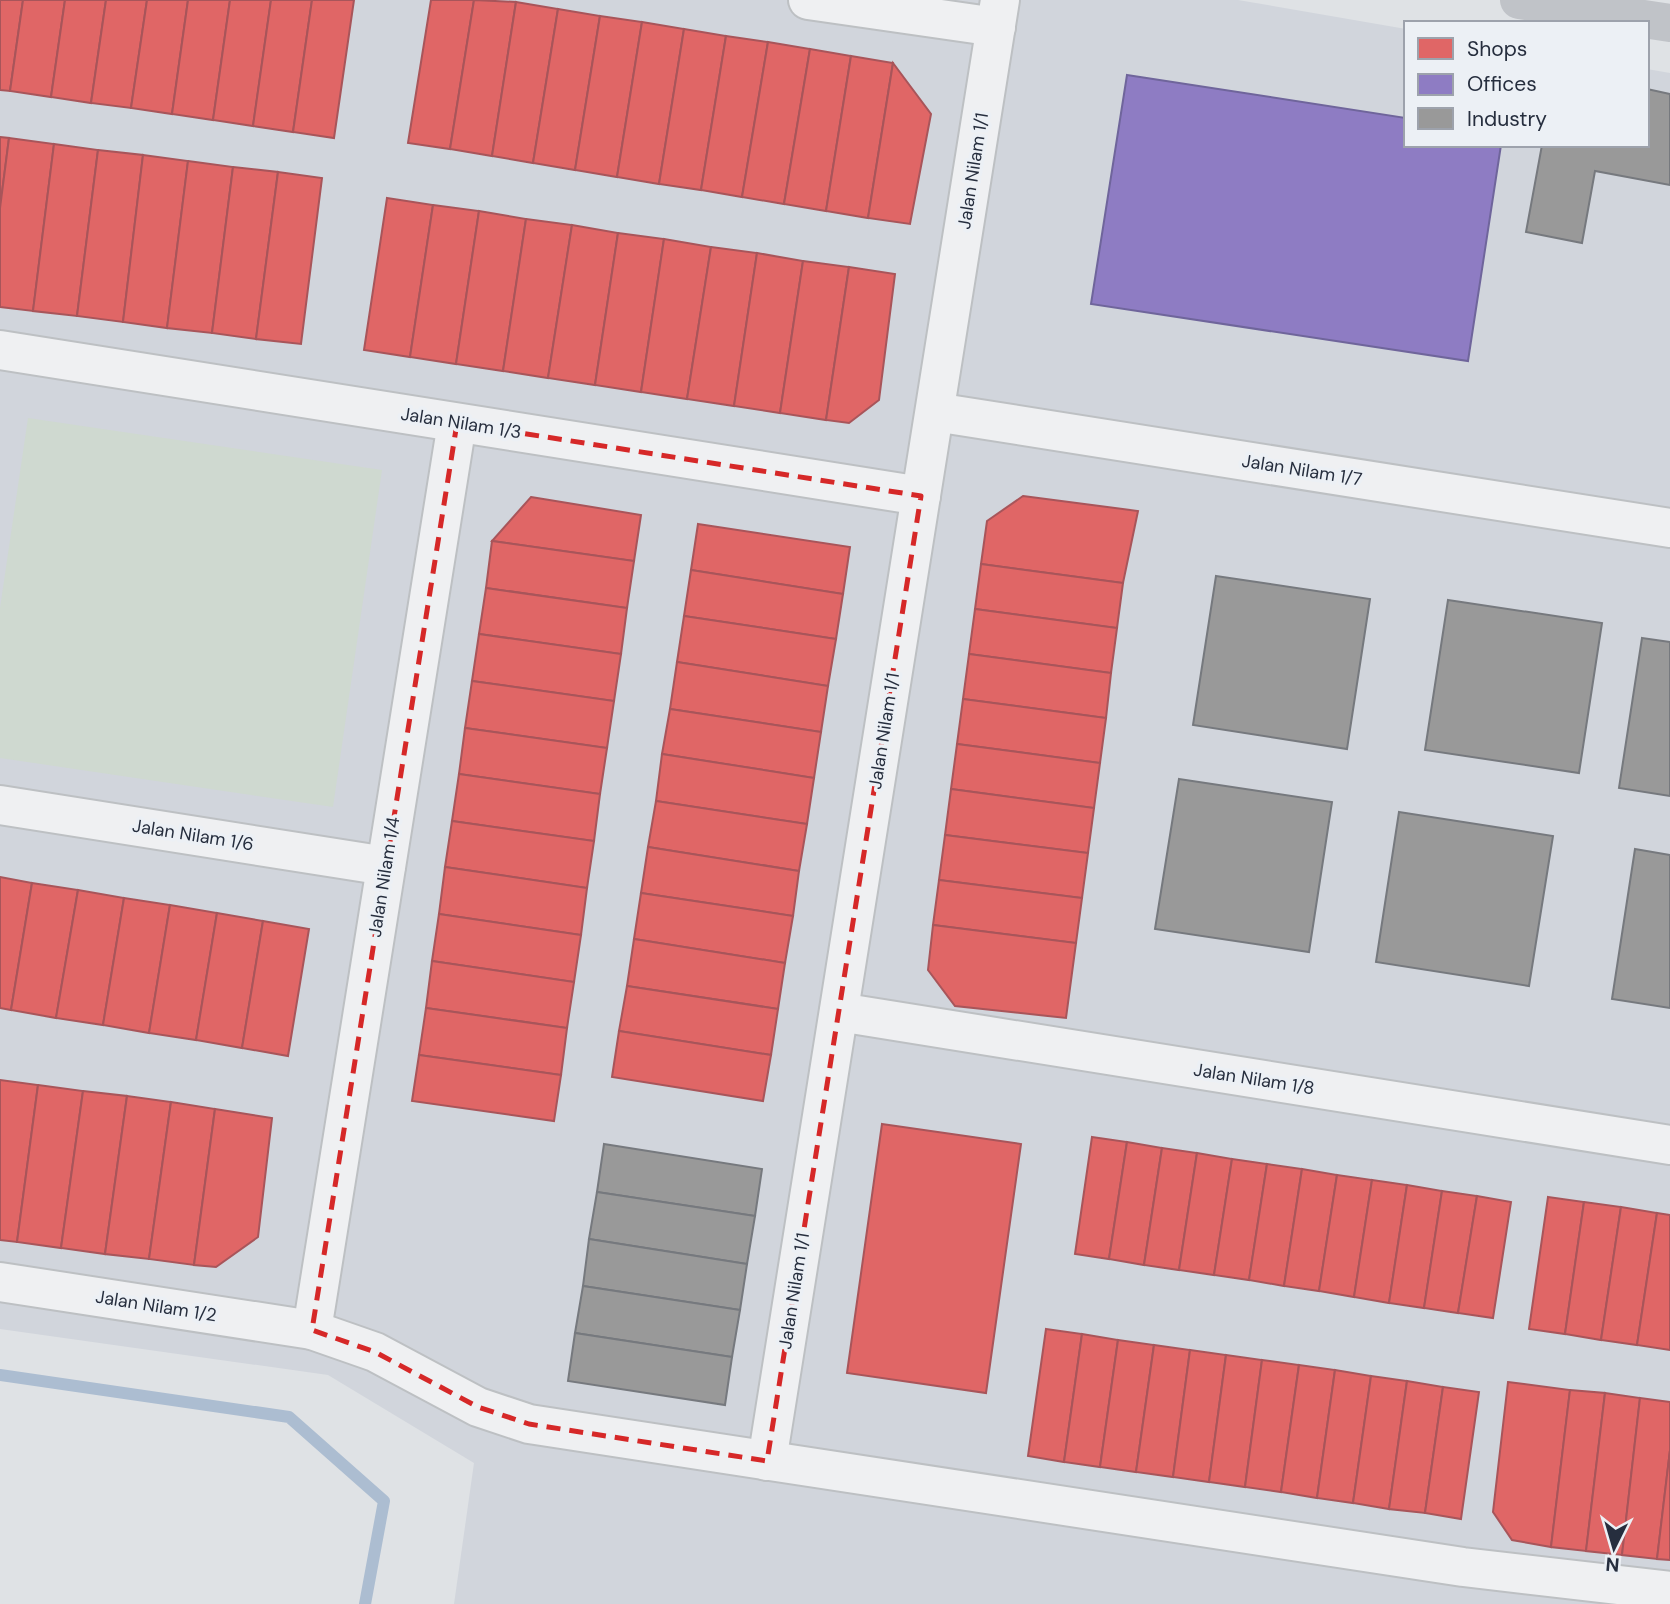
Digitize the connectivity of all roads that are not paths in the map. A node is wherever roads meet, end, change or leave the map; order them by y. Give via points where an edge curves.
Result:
1 (808, 0) edge
2 (1519, 0) edge
3 (998, 13) edge
4 (1670, 23) edge
5 (0, 350) edge
6 (934, 412) junction
7 (457, 423) junction
8 (921, 496) junction
9 (1670, 528) edge
10 (0, 805) edge
11 (386, 866) junction
12 (839, 1012) junction
13 (1670, 1145) edge
14 (0, 1282) edge
15 (312, 1331) junction
16 (767, 1461) junction
17 (1670, 1591) edge

1 - 3 street
2 - 4 main road
3 - 6 street, Jalan Nilam 1/1
5 - 7 street, Jalan Nilam 1/3
6 - 8 street, Jalan Nilam 1/1
6 - 9 street, Jalan Nilam 1/7
7 - 8 street, Jalan Nilam 1/3
7 - 11 street, Jalan Nilam 1/4
8 - 12 street, Jalan Nilam 1/1
10 - 11 street, Jalan Nilam 1/6
11 - 15 street, Jalan Nilam 1/4
12 - 13 street, Jalan Nilam 1/8
12 - 16 street, Jalan Nilam 1/1
14 - 15 street, Jalan Nilam 1/2
15 - 16 street, Jalan Nilam 1/2 via 375,1352 478,1407 529,1424
16 - 17 street, Jalan Nilam 1/2 via 1463,1567

